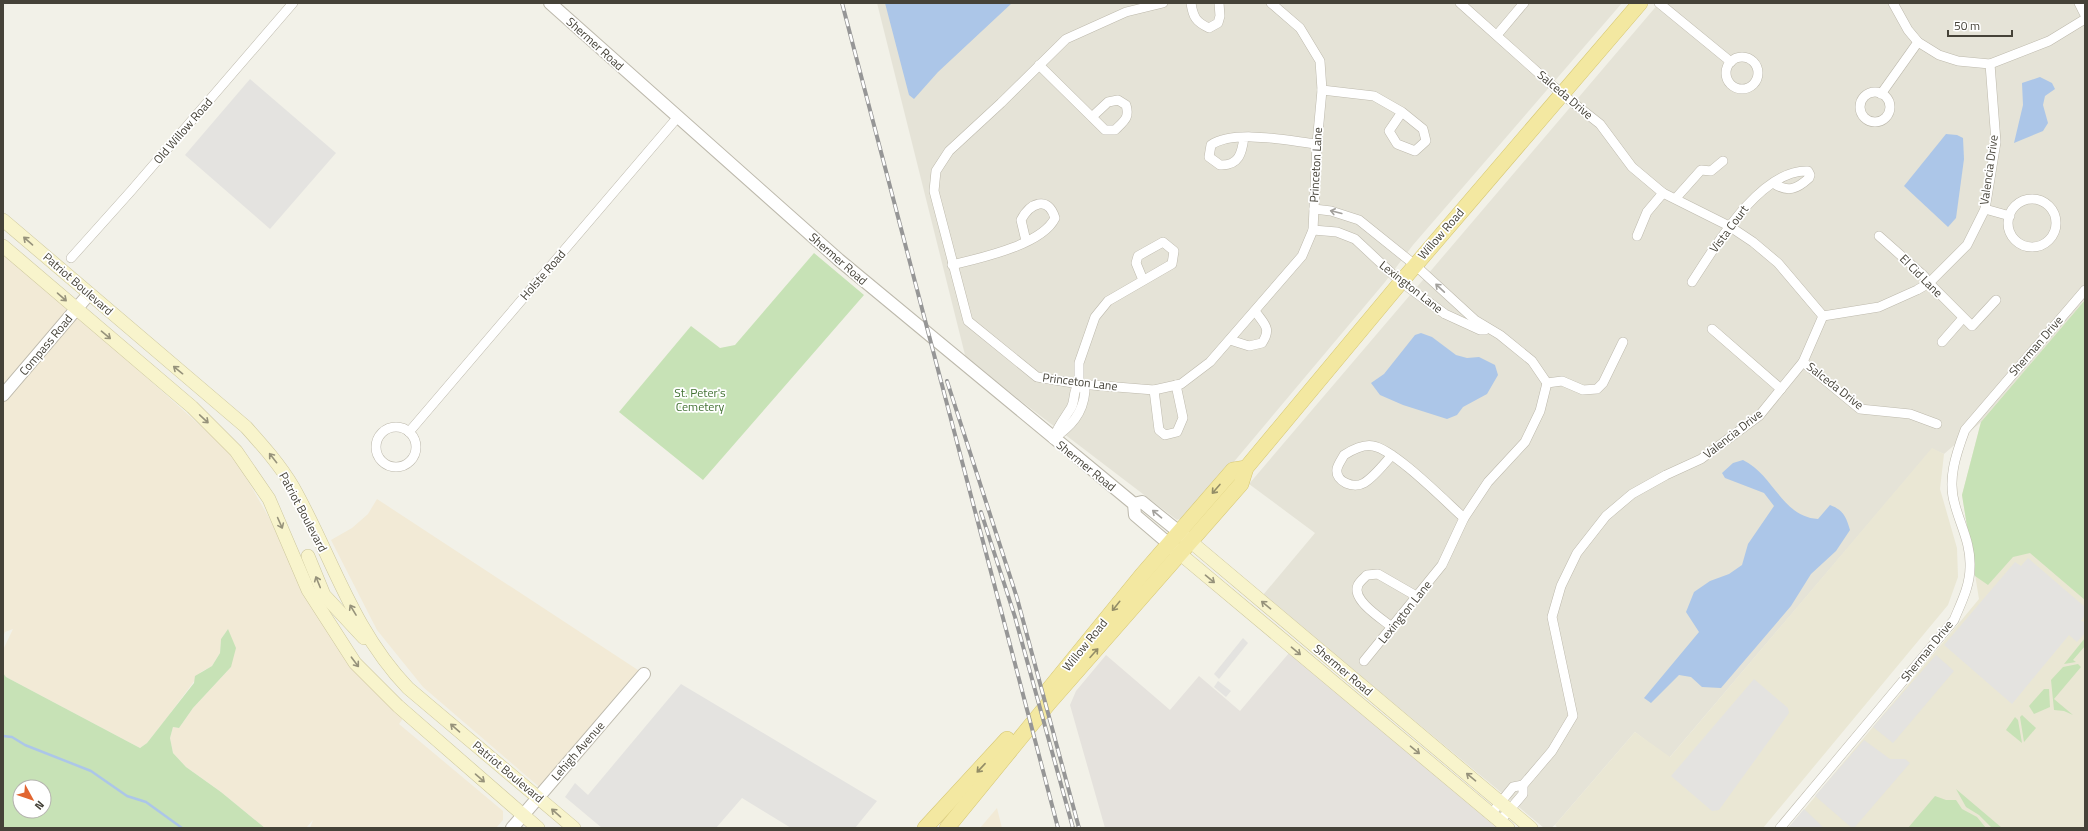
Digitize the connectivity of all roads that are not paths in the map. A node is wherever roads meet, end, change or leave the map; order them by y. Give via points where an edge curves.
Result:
1 (293, 3) edge
2 (550, 3) edge
3 (1163, 3) edge
4 (1191, 3) edge
5 (1219, 3) edge
6 (1271, 3) edge
7 (1460, 3) edge
8 (1524, 3) edge
9 (1640, 3) edge
10 (1659, 3) edge
11 (1893, 3) edge
12 (2079, 3) edge
13 (1124, 7) edge
14 (2085, 15) edge
15 (2085, 19) edge
16 (1497, 35) junction
17 (1918, 42) junction
18 (1731, 62) dead end
19 (1990, 64) junction
20 (1039, 65) junction
21 (1322, 90) junction
22 (1562, 94) junction
23 (1881, 94) dead end
24 (1402, 112) dead end
25 (1093, 116) dead end
26 (677, 118) junction
27 (1244, 137) dead end
28 (1317, 144) junction
29 (1723, 161) dead end
30 (1773, 183) dead end
31 (1663, 193) junction
32 (1676, 198) junction
33 (1985, 208) junction
34 (1314, 209) junction
35 (2010, 216) junction
36 (3, 220) edge
37 (1729, 226) junction
38 (1313, 230) junction
39 (1637, 236) dead end
40 (1879, 236) dead end
41 (1026, 241) dead end
42 (3, 246) edge
43 (71, 258) dead end
44 (952, 265) junction
45 (1415, 265) junction
46 (1143, 280) junction
47 (1401, 282) junction
48 (1692, 282) dead end
49 (1929, 283) junction
50 (2085, 290) edge
51 (89, 294) junction
52 (1996, 300) dead end
53 (1459, 306) junction
54 (76, 309) junction
55 (1255, 311) junction
56 (1823, 316) junction
57 (1451, 317) junction
58 (1963, 318) junction
59 (1712, 329) dead end
60 (1491, 330) junction
61 (1230, 340) junction
62 (1622, 342) dead end
63 (1942, 342) dead end
64 (1803, 362) junction
65 (1547, 383) junction
66 (1079, 384) junction
67 (1176, 385) junction
68 (1781, 389) junction
69 (1154, 390) junction
70 (3, 395) edge
71 (1936, 424) dead end
72 (409, 432) junction
73 (1052, 439) junction
74 (1392, 455) junction
75 (1134, 504) junction
76 (1464, 518) junction
77 (317, 536) junction
78 (1185, 537) junction
79 (1169, 544) junction
80 (1180, 554) junction
81 (302, 559) junction
82 (1418, 597) junction
83 (1392, 627) junction
84 (379, 654) junction
85 (1364, 661) dead end
86 (644, 674) dead end
87 (539, 798) junction
88 (1505, 806) junction
89 (523, 815) junction
90 (1500, 821) edge
91 (512, 828) edge
92 (538, 828) edge
93 (574, 828) edge
94 (925, 828) edge
95 (947, 828) edge
96 (1531, 828) edge
97 (1780, 828) edge

1 - 43 street, Old Willow Road via 132,191
2 - 26 street, Shermer Road
3 - 13 street, Princeton Lane
4 - 5 street via 1192,11 1199,23 1209,28 1218,24
6 - 21 street, Princeton Lane via 1300,28 1320,61
7 - 16 street, Salceda Drive
8 - 16 street
9 - 22 main road, Willow Road
10 - 18 street
11 - 17 street
12 - 14 street
13 - 20 street, Princeton Lane via 1066,39
15 - 19 street via 2049,40
16 - 22 street, Salceda Drive
17 - 19 street via 1958,61
17 - 23 street
19 - 33 street, Valencia Drive via 1996,142
20 - 25 street
20 - 44 street, Princeton Lane via 949,151 936,171 934,190
21 - 24 street via 1374,96
21 - 28 street, Princeton Lane
22 - 31 street, Salceda Drive via 1600,124 1632,167
22 - 45 main road, Willow Road
26 - 72 street, Holste Road
26 - 73 street, Shermer Road via 833,256
27 - 28 street
28 - 34 street, Princeton Lane
29 - 32 street via 1711,172 1700,170
30 - 37 street, Vista Court via 1745,206
31 - 32 street, Salceda Drive
31 - 39 street via 1647,212
32 - 37 street, Salceda Drive
33 - 35 street
33 - 49 street, Valencia Drive via 1967,245
34 - 38 street, Princeton Lane
45 -> 34 street, Lexington Lane via 1359,220 1331,211
35 - 35 street via 2010,230 2019,242 2026,246 2047,242 2055,229 2054,213 2043,201 2027,199 2020,202
51 -> 36 main road, Patriot Boulevard
37 - 48 street, Vista Court
37 - 56 street, Salceda Drive via 1778,263
38 - 47 street, Lexington Lane via 1337,232 1355,239
38 - 55 street, Princeton Lane via 1302,256
40 - 49 street, El Cid Lane
41 - 44 street via 1001,253
42 -> 54 main road, Patriot Boulevard
44 - 66 street, Princeton Lane via 968,321 1037,377
45 - 47 main road, Willow Road
53 -> 45 street, Lexington Lane
46 - 46 street via 1172,264 1174,251 1163,242 1138,256 1136,262
46 - 66 street via 1108,301 1095,317 1079,363
47 - 57 street, Lexington Lane
47 - 78 main road, Willow Road via 1246,468 1241,484
49 - 56 street, Valencia Drive via 1879,307
49 - 58 street, El Cid Lane
50 - 97 street, Sherman Drive via 1965,430 1955,456 1952,480 1954,504 1969,546 1970,568 1967,587 1954,620
51 - 54 street, Compass Road
77 -> 51 main road, Patriot Boulevard via 282,470 246,427
52 - 58 street via 1972,326
53 - 57 street
53 - 60 street, Lexington Lane
54 - 70 street, Compass Road
54 -> 81 main road, Patriot Boulevard via 192,407 236,451 269,499
55 - 61 street, Princeton Lane
55 - 61 street via 1267,327 1267,335 1262,343 1249,346
56 - 64 street, Valencia Drive
57 - 60 street, Lexington Lane via 1480,330
58 - 63 street
59 - 68 street
60 - 65 street, Lexington Lane via 1532,361
61 - 67 street, Princeton Lane via 1210,362
62 - 65 street via 1603,383 1597,389 1583,390 1562,381
64 - 68 street, Valencia Drive
64 - 71 street, Salceda Drive via 1860,409 1910,414
65 - 76 street, Lexington Lane via 1540,411 1525,442 1488,482
66 - 69 street, Princeton Lane
66 - 73 street via 1074,390 1071,407 1059,423
67 - 69 street, Princeton Lane
67 - 69 street via 1183,418 1177,432 1165,435 1159,430
68 - 88 street, Valencia Drive via 1759,416 1701,459 1632,494 1606,516 1577,553 1561,586 1552,617 1573,716 1552,751 1523,786 1522,794
72 - 72 street via 403,428 391,428 380,435 377,441 377,454 384,464 390,467 403,467 413,458 416,446
73 - 75 street, Shermer Road
74 - 74 street via 1367,445 1351,451 1344,455 1340,462 1338,476 1350,485 1358,486 1365,483
74 - 76 street
78 -> 75 street, Shermer Road via 1142,502
75 - 79 street, Shermer Road via 1135,515
76 - 82 street, Lexington Lane via 1442,565
77 - 81 main road
84 -> 77 main road, Patriot Boulevard via 348,602
78 - 79 main road, Willow Road
78 - 80 main road, Willow Road
88 -> 78 main road, Shermer Road
79 - 80 main road, Shermer Road
79 -> 94 main road, Willow Road via 1025,718
80 -> 90 main road, Shermer Road
95 -> 80 main road, Willow Road via 1032,723
84 -> 81 main road via 324,595
81 -> 89 main road, Patriot Boulevard via 308,590 355,663 398,706
82 - 83 street, Lexington Lane
82 - 83 street via 1378,574 1367,575 1358,584 1357,592 1362,602
83 - 85 street, Lexington Lane
87 -> 84 main road, Patriot Boulevard via 408,688
86 - 87 street, Lehigh Avenue
87 - 89 street, Lehigh Avenue
93 -> 87 main road, Patriot Boulevard
88 - 90 street, Valencia Drive
88 - 96 main road, Shermer Road
89 - 91 street, Lehigh Avenue
89 - 92 main road, Patriot Boulevard

